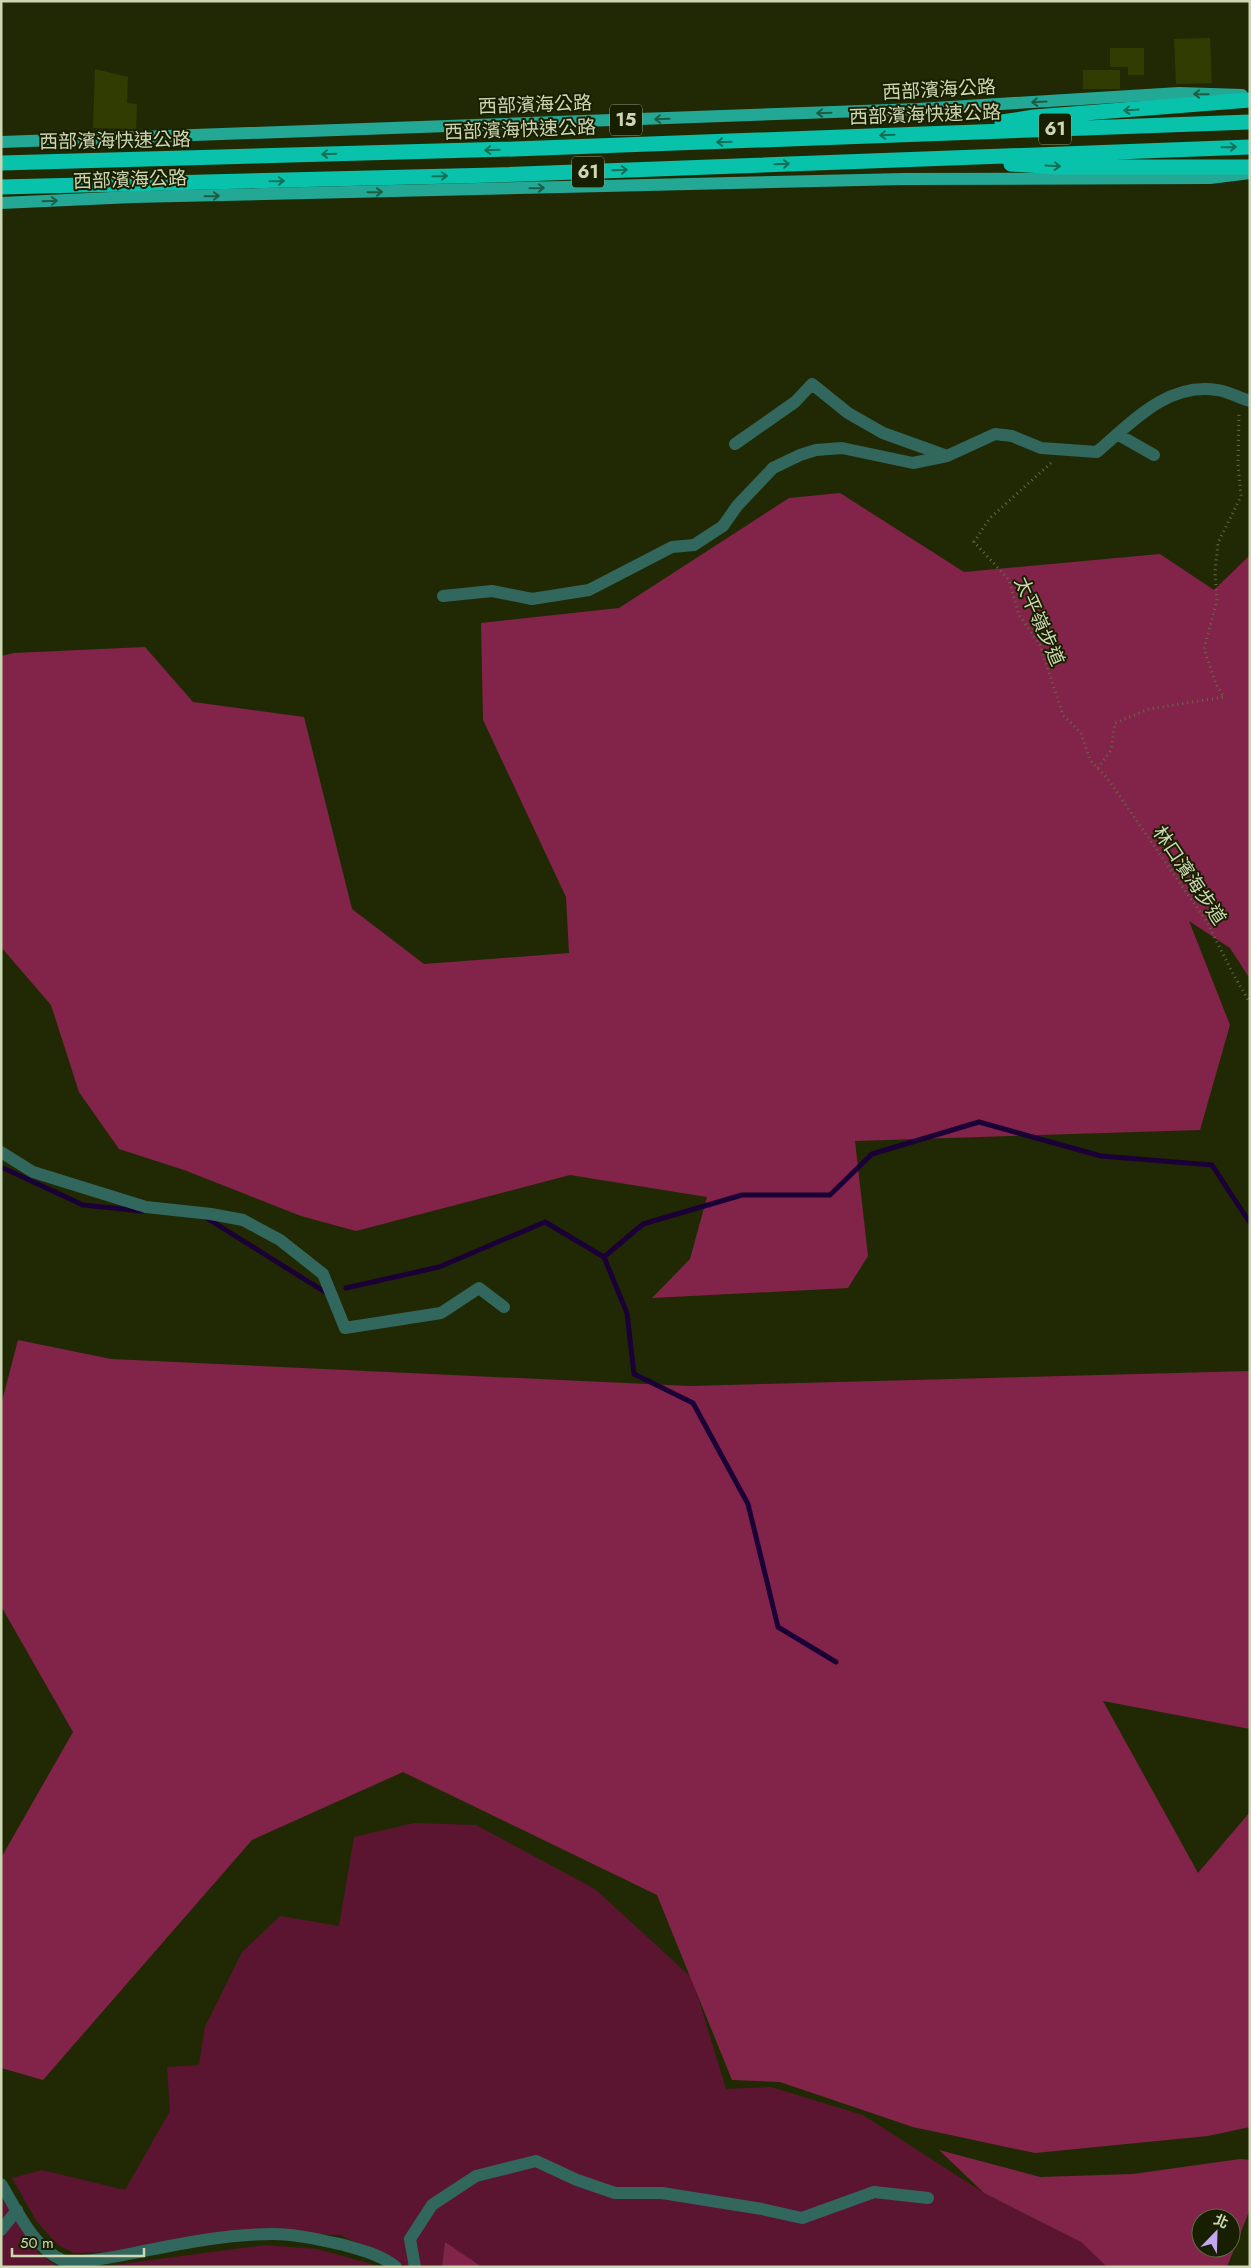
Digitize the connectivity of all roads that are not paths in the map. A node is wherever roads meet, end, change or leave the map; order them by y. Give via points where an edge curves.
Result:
1 (1250, 95) edge
2 (1250, 100) edge
3 (1250, 122) edge
4 (935, 134) junction
5 (1, 137) edge
6 (41, 140) junction
7 (1, 142) edge
8 (1250, 147) edge
9 (934, 159) junction
10 (1, 163) edge
11 (1250, 167) edge
12 (1250, 173) edge
13 (1, 187) edge
14 (1, 203) edge
15 (1245, 399) edge
16 (1117, 434) junction
17 (735, 444) dead end
18 (947, 456) junction
19 (1154, 456) dead end
20 (443, 596) dead end
21 (1, 1152) edge
22 (504, 1307) dead end
23 (1, 2184) edge
24 (928, 2198) dead end
25 (17, 2210) junction
26 (1, 2230) edge
27 (396, 2267) edge
28 (415, 2267) edge

1 -> 6 main road, 西部濱海公路 / 15 via 1179,93 918,109
2 -> 4 highway via 1034,117
3 - 4 highway, 西部濱海快速公路 / 61
4 -> 10 highway, 西部濱海快速公路 / 61 via 514,150
5 - 6 street
6 - 7 main road, 西部濱海公路 / 15
9 -> 8 highway, 61
9 -> 11 highway via 1059,167
13 -> 9 highway, 61 via 495,175
14 -> 12 main road, 西部濱海公路 via 904,179 1210,178
15 - 16 street via 1217,390 1187,390 1145,410
16 - 18 street via 1097,452 1041,448 1012,436 995,434
16 - 19 street
17 - 18 street via 795,402 812,384 848,413 883,433
18 - 20 street via 913,463 842,448 816,450 774,468 737,506 723,526 694,545 672,546 589,590 532,599 492,591
21 - 22 street via 33,1172 146,1207 243,1220 280,1240 323,1274 345,1328 441,1313 479,1288
23 - 25 street
24 - 28 street via 874,2192 802,2218 662,2193 616,2193 536,2161 476,2176 432,2205 410,2239
25 - 26 street
25 - 27 street via 47,2250 64,2261 104,2259 238,2235 274,2234 353,2248

